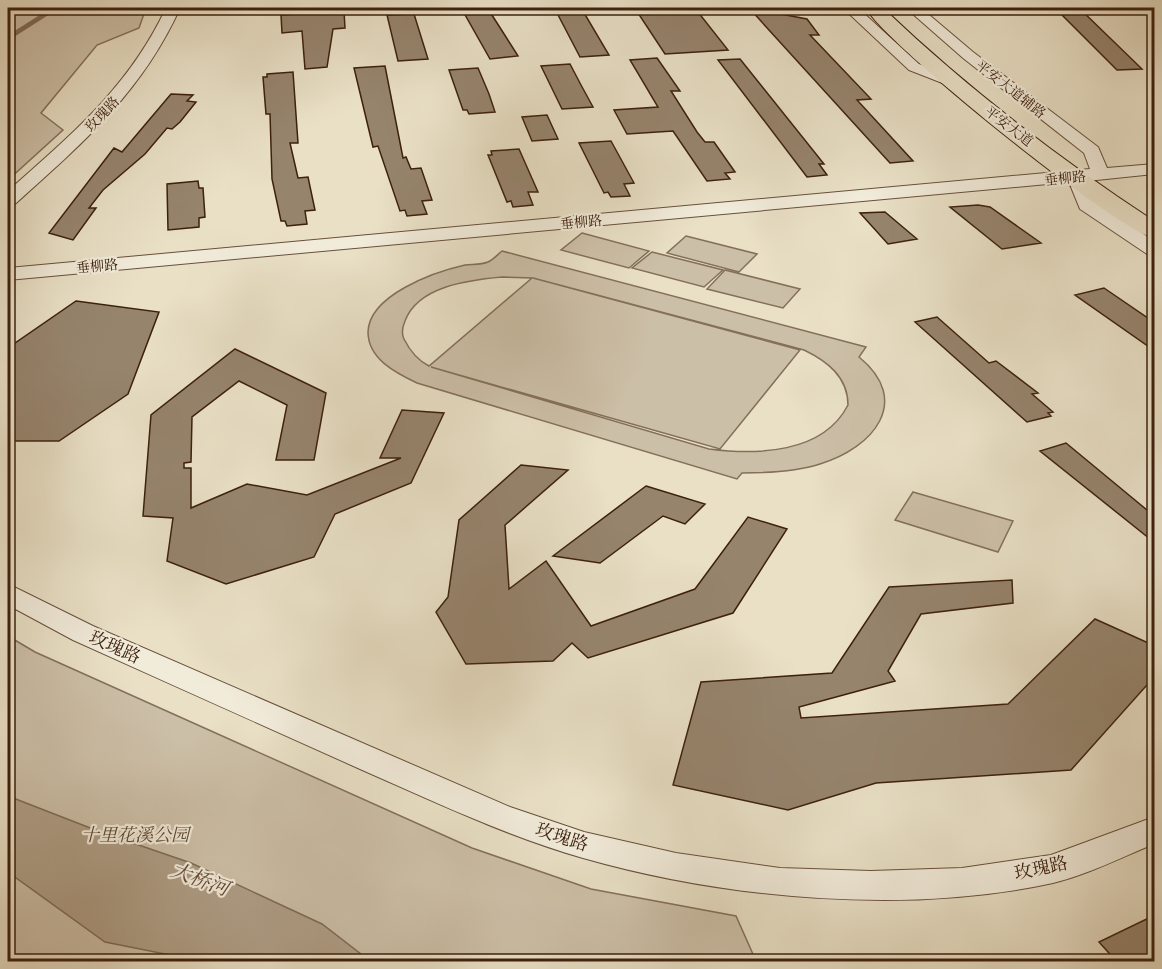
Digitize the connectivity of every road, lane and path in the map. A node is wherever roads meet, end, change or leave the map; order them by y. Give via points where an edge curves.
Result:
1 (173, 8) edge
2 (850, 8) edge
3 (874, 8) edge
4 (890, 8) edge
5 (913, 8) edge
6 (968, 56) junction
7 (960, 80) junction
8 (1155, 169) edge
9 (1101, 175) junction
10 (1076, 177) junction
11 (8, 200) edge
12 (1155, 208) edge
13 (1155, 231) edge
14 (1155, 250) edge
15 (8, 274) edge
16 (8, 593) edge
17 (1155, 830) edge

1 - 11 street, 玫瑰路 via 151,54 125,89 86,132
2 - 7 street via 914,67
3 - 7 main road, 平安大道
4 - 7 main road, 平安大道
5 - 6 street, 平安大道辅路
6 - 7 street
6 - 9 street, 平安大道辅路 via 1092,151
7 - 9 main road, 平安大道
7 - 10 main road, 平安大道
8 - 9 street, 垂柳路
9 - 10 street, 垂柳路
9 - 12 main road, 平安大道
10 - 13 main road, 平安大道
10 - 14 street via 1087,205
10 - 15 street, 垂柳路
16 - 17 street, 玫瑰路 via 82,633 498,816 582,845 676,867 780,882 962,882 1054,869

